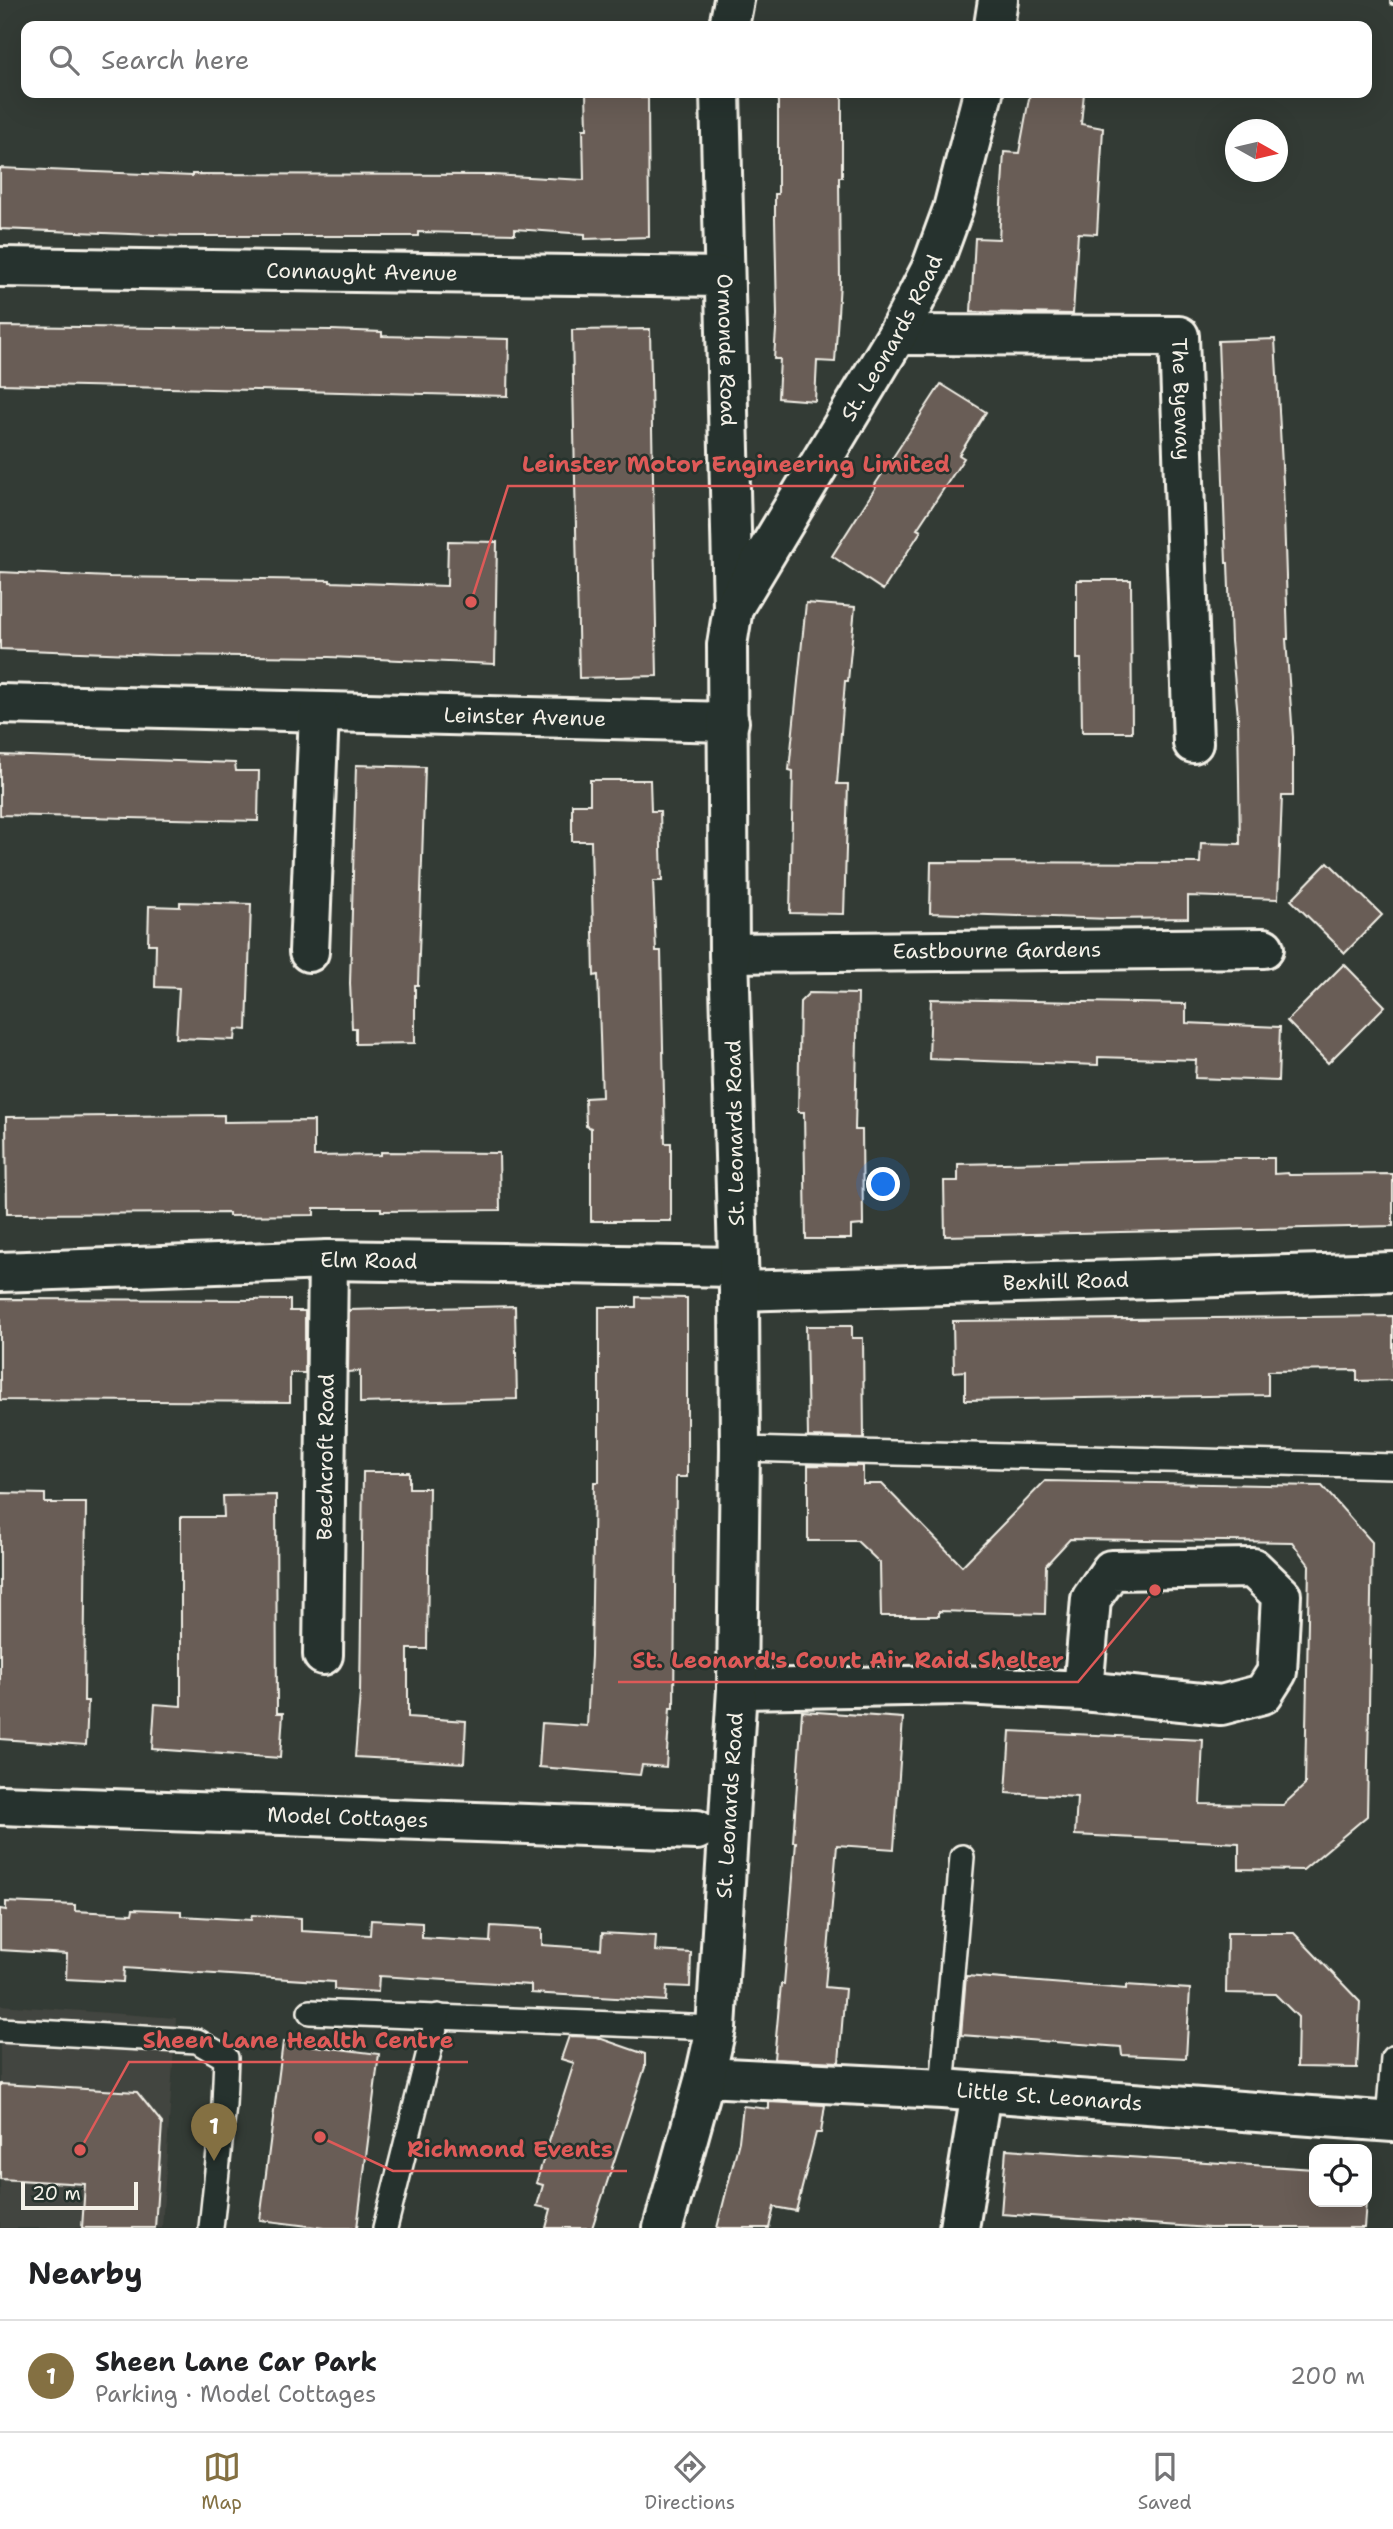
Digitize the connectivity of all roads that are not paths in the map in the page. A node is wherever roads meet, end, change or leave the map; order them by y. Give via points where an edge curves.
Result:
1 (734, 0) edge
2 (998, 0) edge
3 (730, 21) edge
4 (995, 21) edge
5 (720, 98) edge
6 (982, 98) edge
7 (0, 267) edge
8 (724, 277) junction
9 (897, 335) junction
10 (733, 608) junction
11 (0, 704) edge
12 (319, 713) junction
13 (729, 722) junction
14 (1194, 743) dead end
15 (1264, 948) dead end
16 (309, 952) dead end
17 (730, 953) junction
18 (328, 1260) junction
19 (0, 1272) edge
20 (1393, 1272) edge
21 (738, 1279) junction
22 (740, 1449) junction
23 (1393, 1466) edge
24 (323, 1655) dead end
25 (737, 1689) junction
26 (1083, 1691) junction
27 (0, 1805) edge
28 (696, 1830) dead end
29 (962, 1857) dead end
30 (310, 2012) dead end
31 (438, 2016) junction
32 (716, 2028) junction
33 (0, 2030) edge
34 (1393, 2058) edge
35 (705, 2077) junction
36 (942, 2089) junction
37 (981, 2093) junction
38 (1390, 2121) edge
39 (211, 2228) edge
40 (385, 2228) edge
41 (663, 2228) edge
42 (959, 2228) edge

1 - 3 street
2 - 4 street
5 - 8 street, Ormonde Road
6 - 9 street, St. Leonards Road via 953,209 931,269
7 - 8 street, Connaught Avenue
8 - 10 street, Ormonde Road
9 - 10 street, St. Leonards Road
9 - 14 street, The Byeway via 1179,336
10 - 13 street, St. Leonards Road via 727,645
11 - 12 street, Leinster Avenue
12 - 13 street, Leinster Avenue
12 - 16 street
13 - 17 street, St. Leonards Road
15 - 17 street, Eastbourne Gardens
17 - 21 street, St. Leonards Road
18 - 19 street, Elm Road
18 - 21 street, Elm Road
18 - 24 street, Beechcroft Road
20 - 21 street, Bexhill Road
21 - 22 street, St. Leonards Road
22 - 23 lane
22 - 25 street, St. Leonards Road
25 - 26 street via 961,1685
25 - 32 street, St. Leonards Road
26 - 26 street via 1221,1705 1263,1694 1277,1672 1281,1595 1253,1568 1111,1570 1091,1600
27 - 28 street, Model Cottages
29 - 36 lane
30 - 31 lane
31 - 32 lane
31 - 40 lane
32 - 35 street, St. Leonards Road
33 - 39 lane via 197,2041 226,2058
34 - 38 lane
35 - 36 street, Little St. Leonards
35 - 41 street, St. Leonards Road
36 - 37 street, Little St. Leonards
37 - 38 street, Little St. Leonards
37 - 42 street

